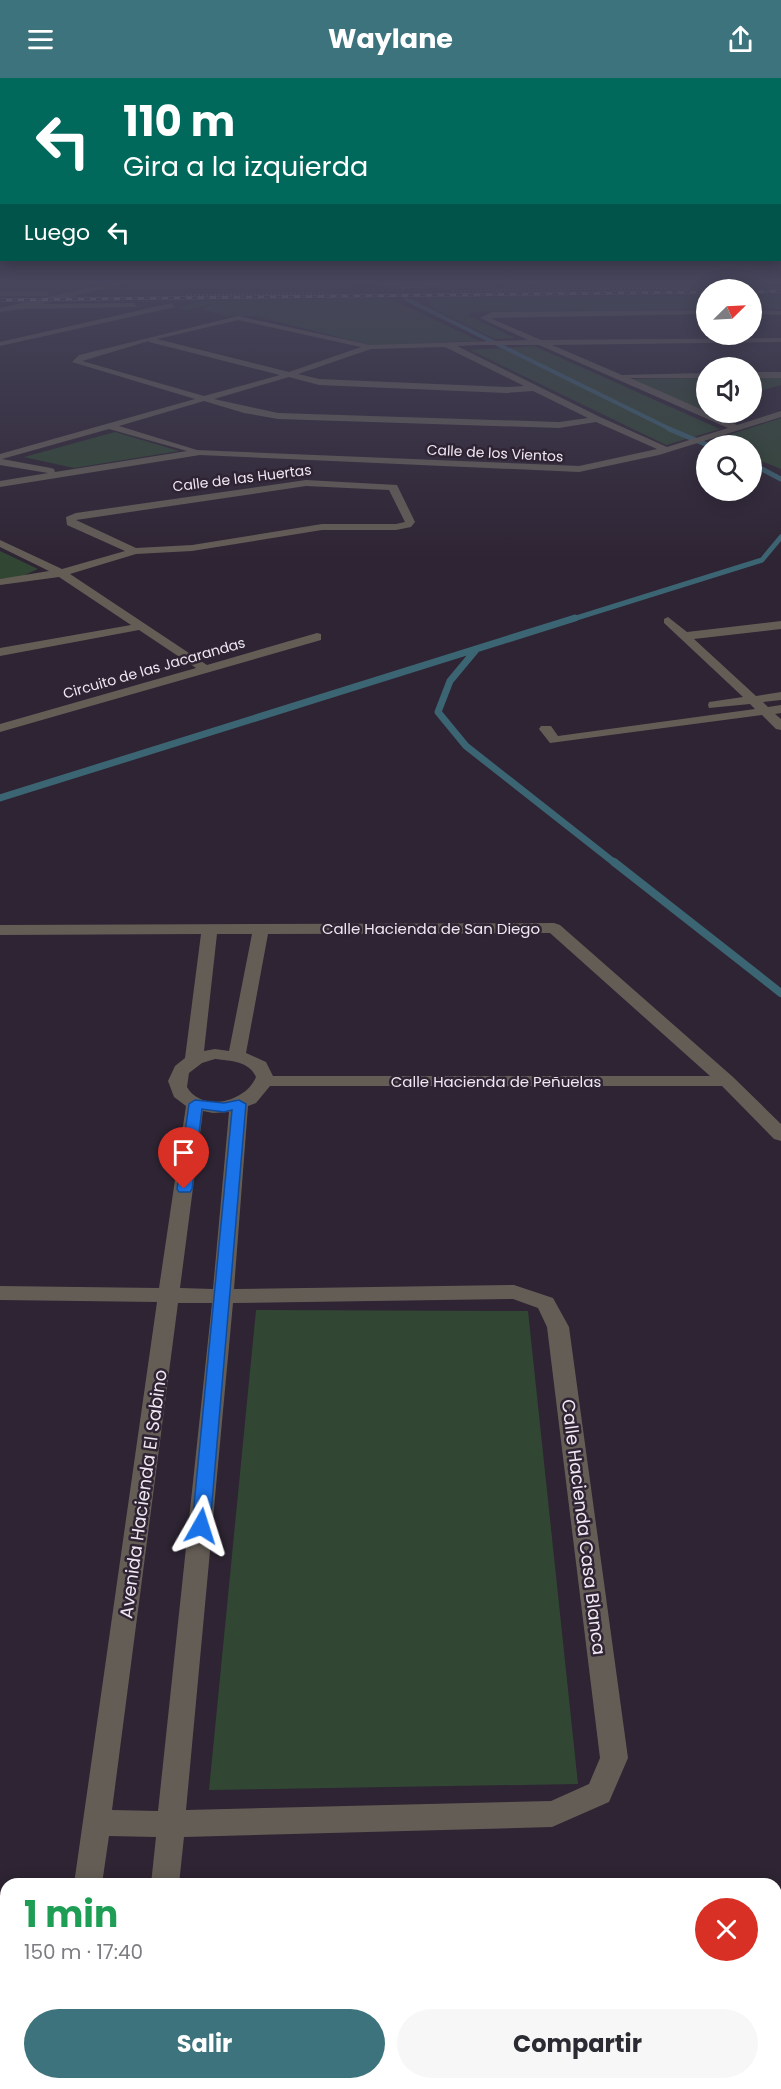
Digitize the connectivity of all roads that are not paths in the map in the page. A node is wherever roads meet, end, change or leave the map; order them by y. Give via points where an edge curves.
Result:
1 (121, 375) edge
2 (288, 375) edge
3 (294, 375) edge
4 (507, 375) edge
5 (696, 375) edge
6 (762, 375) edge
7 (781, 375) edge
8 (617, 376) joint
9 (533, 388) junction
10 (205, 399) junction
11 (781, 414) edge
12 (597, 419) junction
13 (108, 426) junction
14 (736, 428) junction
15 (664, 449) junction
16 (200, 452) junction
17 (0, 460) edge
18 (305, 470) junction
19 (65, 473) junction
20 (0, 484) edge
21 (0, 543) edge
22 (135, 550) junction
23 (61, 573) junction
24 (0, 582) edge
25 (668, 621) dead end
26 (781, 625) edge
27 (139, 627) junction
28 (686, 636) junction
29 (317, 637) dead end
30 (0, 652) edge
31 (204, 668) junction
32 (781, 696) edge
33 (753, 700) junction
34 (781, 709) edge
35 (766, 711) junction
36 (781, 726) edge
37 (0, 728) edge
38 (210, 929) junction
39 (261, 929) junction
40 (0, 930) edge
41 (237, 1054) junction
42 (195, 1059) junction
43 (266, 1081) junction
44 (727, 1081) junction
45 (195, 1104) junction
46 (239, 1104) junction
47 (781, 1135) edge
48 (0, 1293) edge
49 (171, 1295) junction
50 (223, 1296) junction
51 (98, 1823) junction
52 (171, 1824) junction
53 (89, 1878) edge
54 (166, 1878) edge

1 - 10 street
2 - 10 street
3 - 9 street via 340,384
4 - 9 street
5 - 8 street
6 - 7 street
8 - 14 street
9 - 12 street
10 - 12 street via 278,416 560,425
10 - 13 street
11 - 14 street, Calle de los Vientos
12 - 15 street
13 - 16 street, Calle de los Vientos
13 - 17 street
14 - 15 street, Calle de los Vientos
15 - 18 street, Calle de los Vientos via 579,469
16 - 18 street, Calle de los Vientos
16 - 19 street, Calle de los Vientos
17 - 19 street
18 - 22 street, Calle de las Huertas via 70,519 71,523
18 - 22 street, Calle de las Huertas via 393,487 410,522 396,527 322,527 192,548
19 - 20 street, Calle de los Vientos
21 - 23 street
22 - 23 street, Calle de las Huertas
23 - 24 street, Calle de las Huertas
23 - 27 street
25 - 28 street
26 - 28 street
27 - 30 street
27 - 31 street
28 - 33 street
29 - 31 street, Circuito de las Jacarandas
31 - 37 street, Circuito de las Jacarandas
32 - 33 street
33 - 35 street
33 - 35 street via 546,729 555,740
34 - 35 street
35 - 36 street
38 - 39 street, Calle Hacienda de San Diego
38 - 40 street, Calle Hacienda de San Diego
38 - 42 street
39 - 41 street
39 - 44 street, Calle Hacienda de San Diego via 554,928
41 - 42 street
41 - 43 street via 258,1064
42 - 45 street via 176,1079 180,1093
43 - 44 street, Calle Hacienda de Peñuelas
43 - 46 street via 252,1098
44 - 47 street, Calle Hacienda de San Diego
45 - 46 street
45 - 49 street, Avenida Hacienda El Sabino
46 - 50 street
48 - 49 street, Calle Hacienda Casa Blanca
49 - 50 street, Calle Hacienda Casa Blanca
49 - 51 street, Avenida Hacienda El Sabino
50 - 52 street
50 - 52 street, Calle Hacienda Casa Blanca via 514,1292 546,1302 558,1327 614,1758 599,1793 552,1814
51 - 52 street, Calle Hacienda Casa Blanca
51 - 53 street, Avenida Hacienda El Sabino
52 - 54 street

